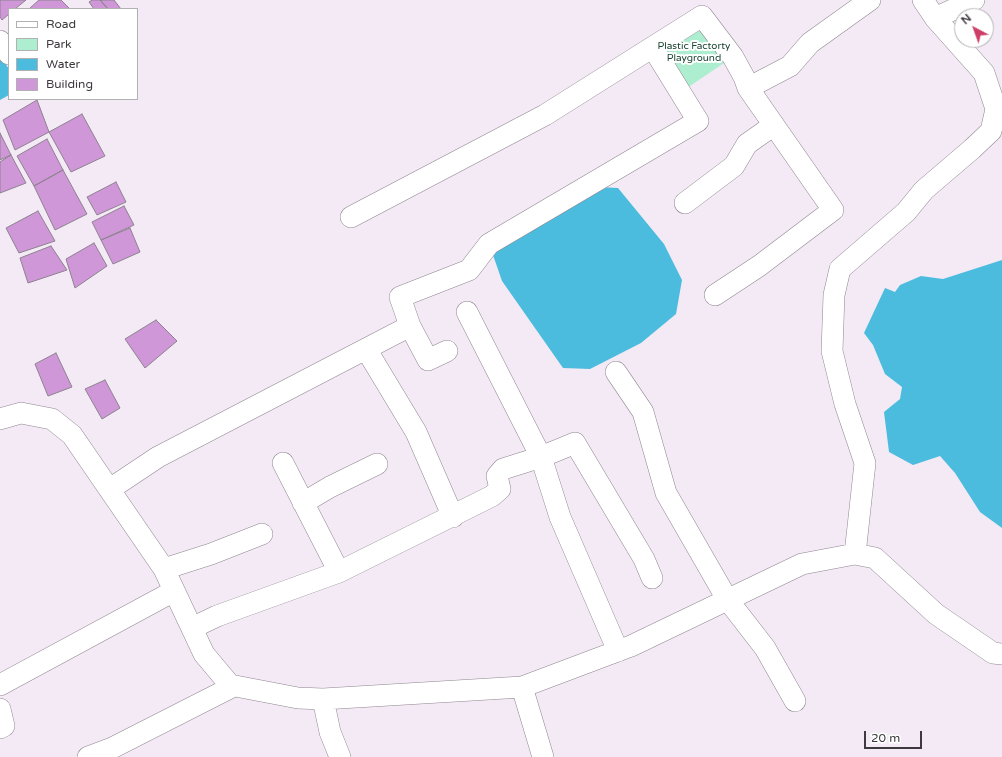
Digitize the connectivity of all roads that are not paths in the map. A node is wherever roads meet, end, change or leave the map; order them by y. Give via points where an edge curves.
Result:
1 (870, 0) edge
2 (922, 0) edge
3 (974, 0) edge
4 (935, 18) junction
5 (0, 41) edge
6 (653, 48) junction
7 (8, 53) edge
8 (748, 88) junction
9 (998, 122) edge
10 (774, 125) junction
11 (685, 203) dead end
12 (351, 217) dead end
13 (715, 294) dead end
14 (467, 312) dead end
15 (410, 326) junction
16 (366, 349) junction
17 (447, 351) dead end
18 (616, 372) dead end
19 (0, 418) edge
20 (541, 457) junction
21 (283, 463) dead end
22 (377, 464) dead end
23 (110, 489) junction
24 (303, 502) junction
25 (453, 517) junction
26 (262, 534) dead end
27 (855, 554) junction
28 (164, 569) junction
29 (339, 572) junction
30 (652, 578) dead end
31 (174, 591) junction
32 (727, 600) junction
33 (192, 628) junction
34 (618, 651) junction
35 (1002, 654) edge
36 (0, 685) edge
37 (234, 686) junction
38 (522, 686) junction
39 (323, 699) junction
40 (795, 700) dead end
41 (0, 709) edge
42 (0, 728) edge
43 (114, 752) edge
44 (88, 757) edge
45 (340, 757) edge
46 (543, 757) edge

1 - 8 street via 810,43 790,66
2 - 4 street
3 - 4 street
4 - 9 street via 984,73
5 - 7 street
6 - 8 street via 702,16 733,58
6 - 12 street via 545,115
6 - 15 street via 698,121 489,244 469,270 400,297
8 - 10 street
9 - 27 street via 977,145 924,190 906,212 840,269 834,295 832,351 865,463
10 - 11 street via 747,144 734,166
10 - 13 street via 833,210 759,266
14 - 20 street
15 - 16 street
15 - 17 street via 428,360
16 - 23 street via 158,457
16 - 25 street via 416,432
18 - 32 street via 643,412 666,494
19 - 23 street via 21,413 52,419 72,435
20 - 25 street via 503,469 497,476 500,489
20 - 30 street via 575,443 644,559
20 - 34 street via 560,517
21 - 24 street
22 - 24 street
23 - 28 street
24 - 29 street
25 - 29 street
26 - 28 street
27 - 32 street via 802,564
27 - 35 street via 876,558 936,614 993,653
28 - 31 street
29 - 33 street via 217,616
31 - 33 street
31 - 36 street
32 - 34 street
32 - 40 street via 765,648
33 - 37 street via 204,654 230,685
34 - 38 street
37 - 39 street via 298,698
37 - 43 street
38 - 39 street
38 - 46 street
39 - 45 street via 330,732
41 - 42 street via 4,726
43 - 44 street

